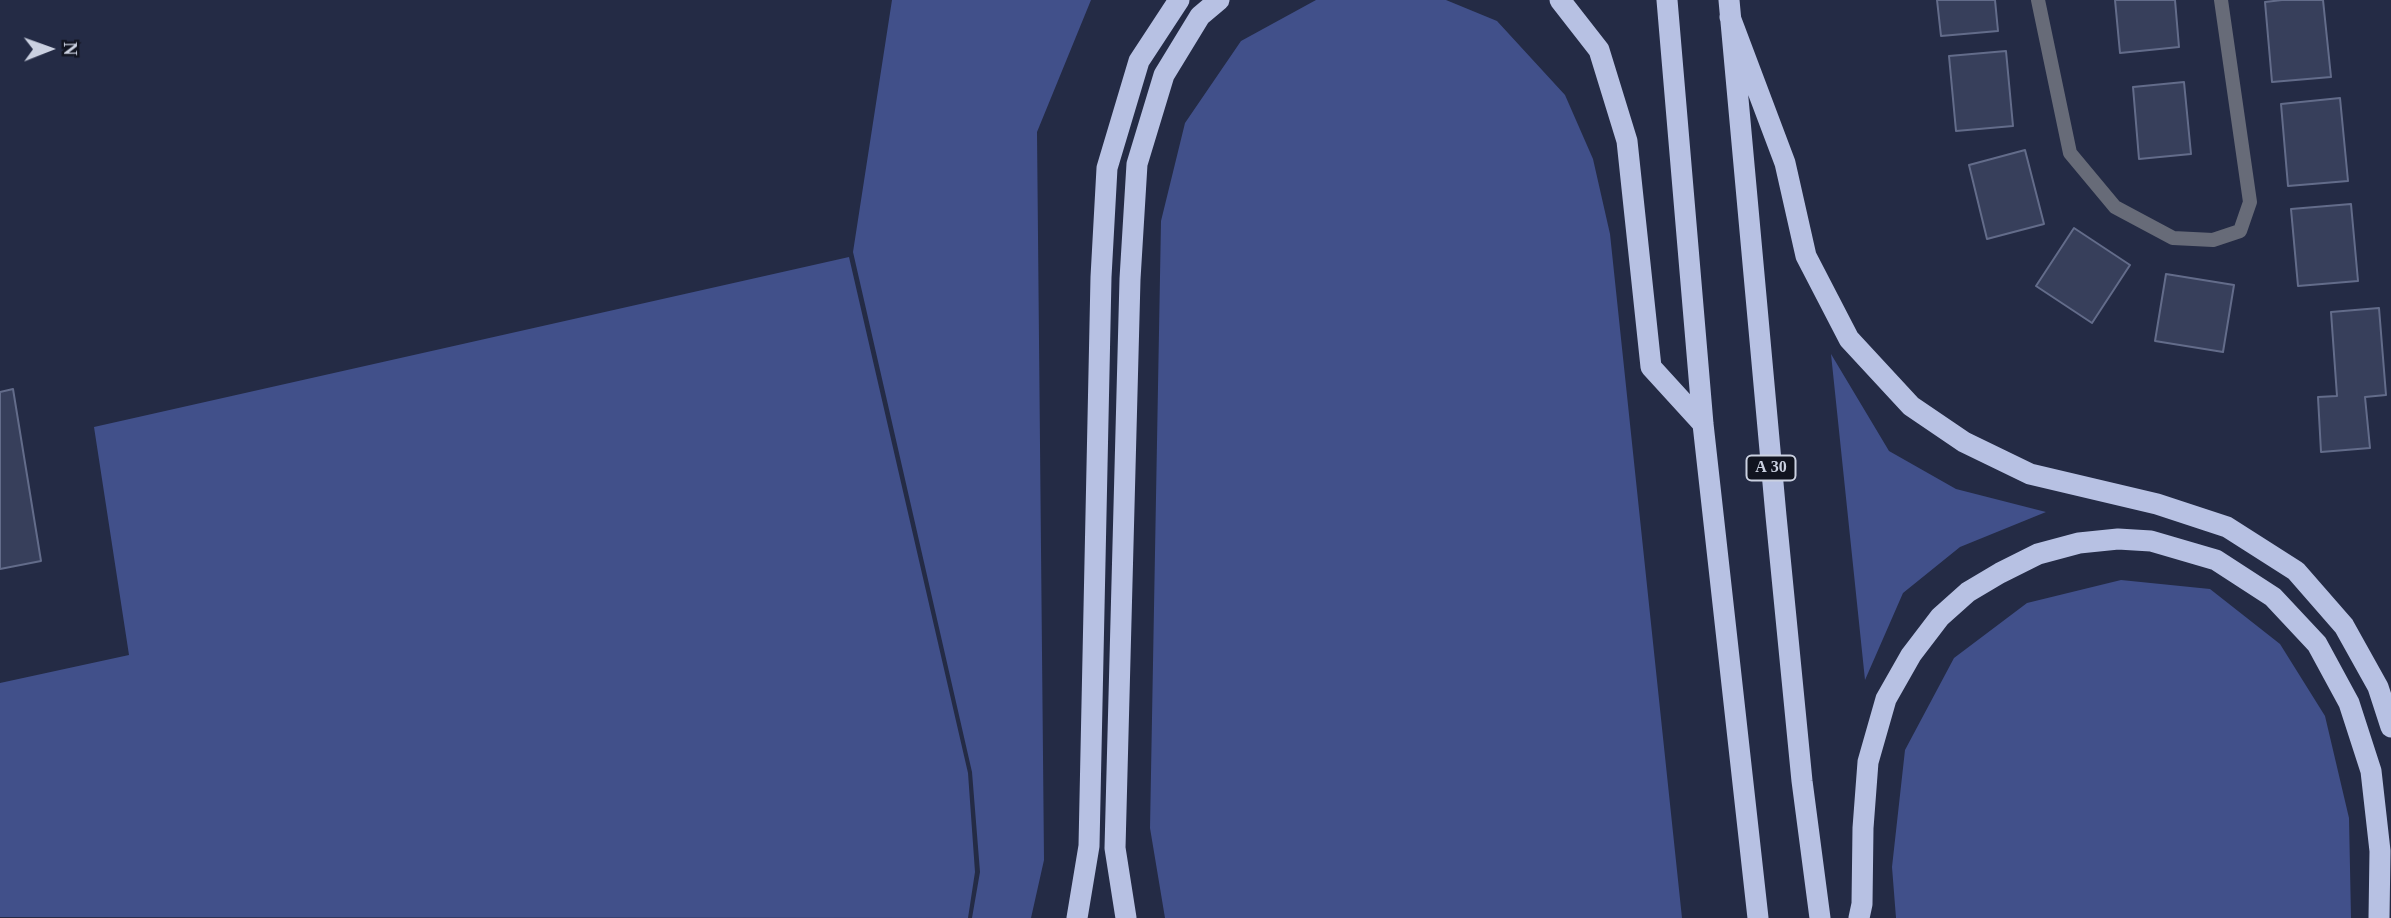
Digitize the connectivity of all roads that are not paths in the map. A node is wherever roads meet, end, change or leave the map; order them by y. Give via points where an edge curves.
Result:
1 (1179, 0) edge
2 (1219, 0) edge
3 (1560, 0) edge
4 (1667, 0) edge
5 (2038, 0) edge
6 (2221, 0) edge
7 (1729, 9) edge
8 (1703, 424) junction
9 (2391, 727) edge
10 (1077, 918) edge
11 (1126, 918) edge
12 (1758, 918) edge
13 (1820, 918) edge
14 (1859, 918) edge
15 (2379, 918) edge

1 - 10 highway via 1139,61 1107,168 1089,846
2 - 11 highway via 1200,16 1164,75 1137,164 1115,848
3 - 8 highway via 1599,50 1627,141 1651,367
4 - 8 highway
5 - 6 street via 2070,153 2115,207 2173,239 2213,240 2240,231 2250,202
7 - 9 highway via 1785,163 1805,256 1849,340 1911,406 1964,442 2030,474 2157,504 2227,527 2296,571 2344,626 2378,687
7 - 13 highway, A 30 via 1802,781
8 - 12 highway
14 - 15 highway via 1868,762 1886,699 1911,655 1940,617 1968,592 2000,573 2038,554 2118,539 2151,541 2216,560 2273,597 2317,644 2348,703 2371,771 2380,851

